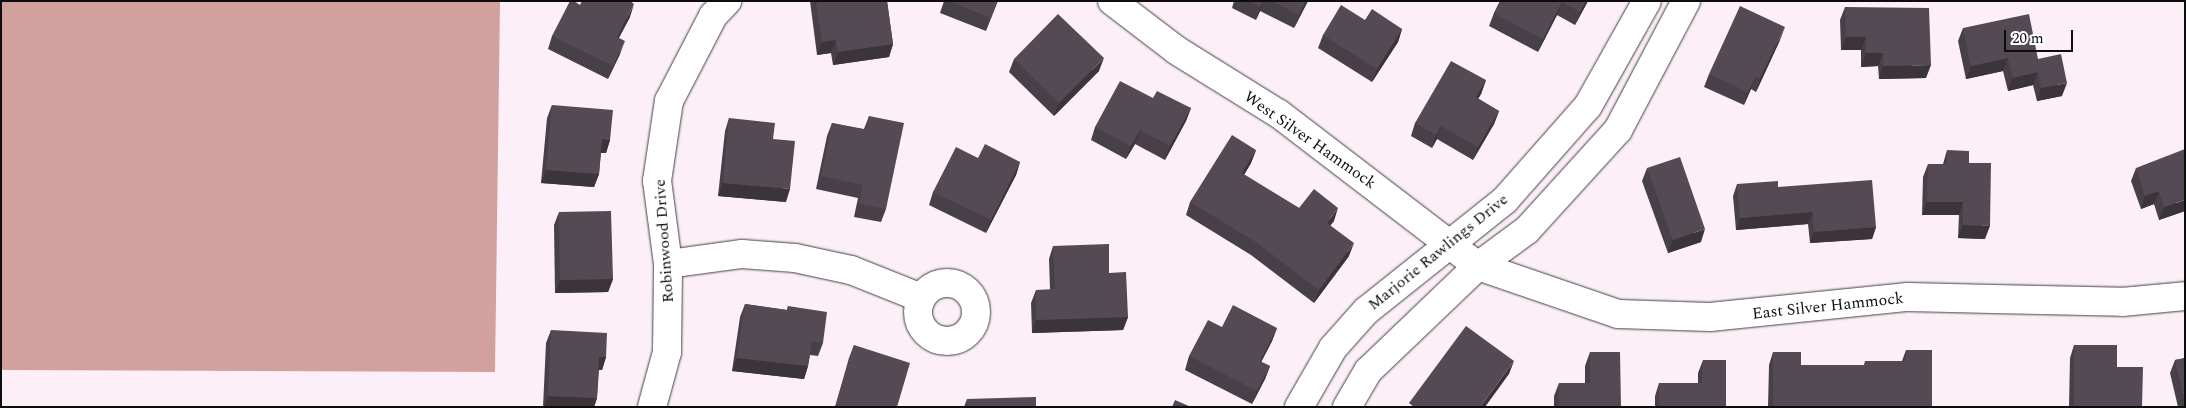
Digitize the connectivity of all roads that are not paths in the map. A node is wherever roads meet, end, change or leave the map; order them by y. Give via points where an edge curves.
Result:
1 (727, 1) edge
2 (1112, 1) edge
3 (1648, 1) edge
4 (1686, 1) edge
5 (1448, 247) junction
6 (668, 264) junction
7 (1478, 266) junction
8 (2185, 296) edge
9 (921, 298) dead end
10 (652, 407) edge
11 (1299, 407) edge
12 (1347, 407) edge

1 - 6 street, Robinwood Drive via 713,16 669,101 657,181
2 - 5 street, West Silver Hammock via 1176,50 1279,114 1408,211
3 - 5 street, Marjorie Rawlings Drive via 1588,106 1505,200
4 - 7 street via 1618,130 1527,230
5 - 7 street, West Silver Hammock
5 - 11 street, Marjorie Rawlings Drive via 1366,311 1333,348
6 - 9 street via 742,254 795,258 851,270
6 - 10 street, Robinwood Drive via 667,352
7 - 8 street, East Silver Hammock via 1618,314 1671,319 1908,297 2122,302
7 - 12 street via 1368,371

